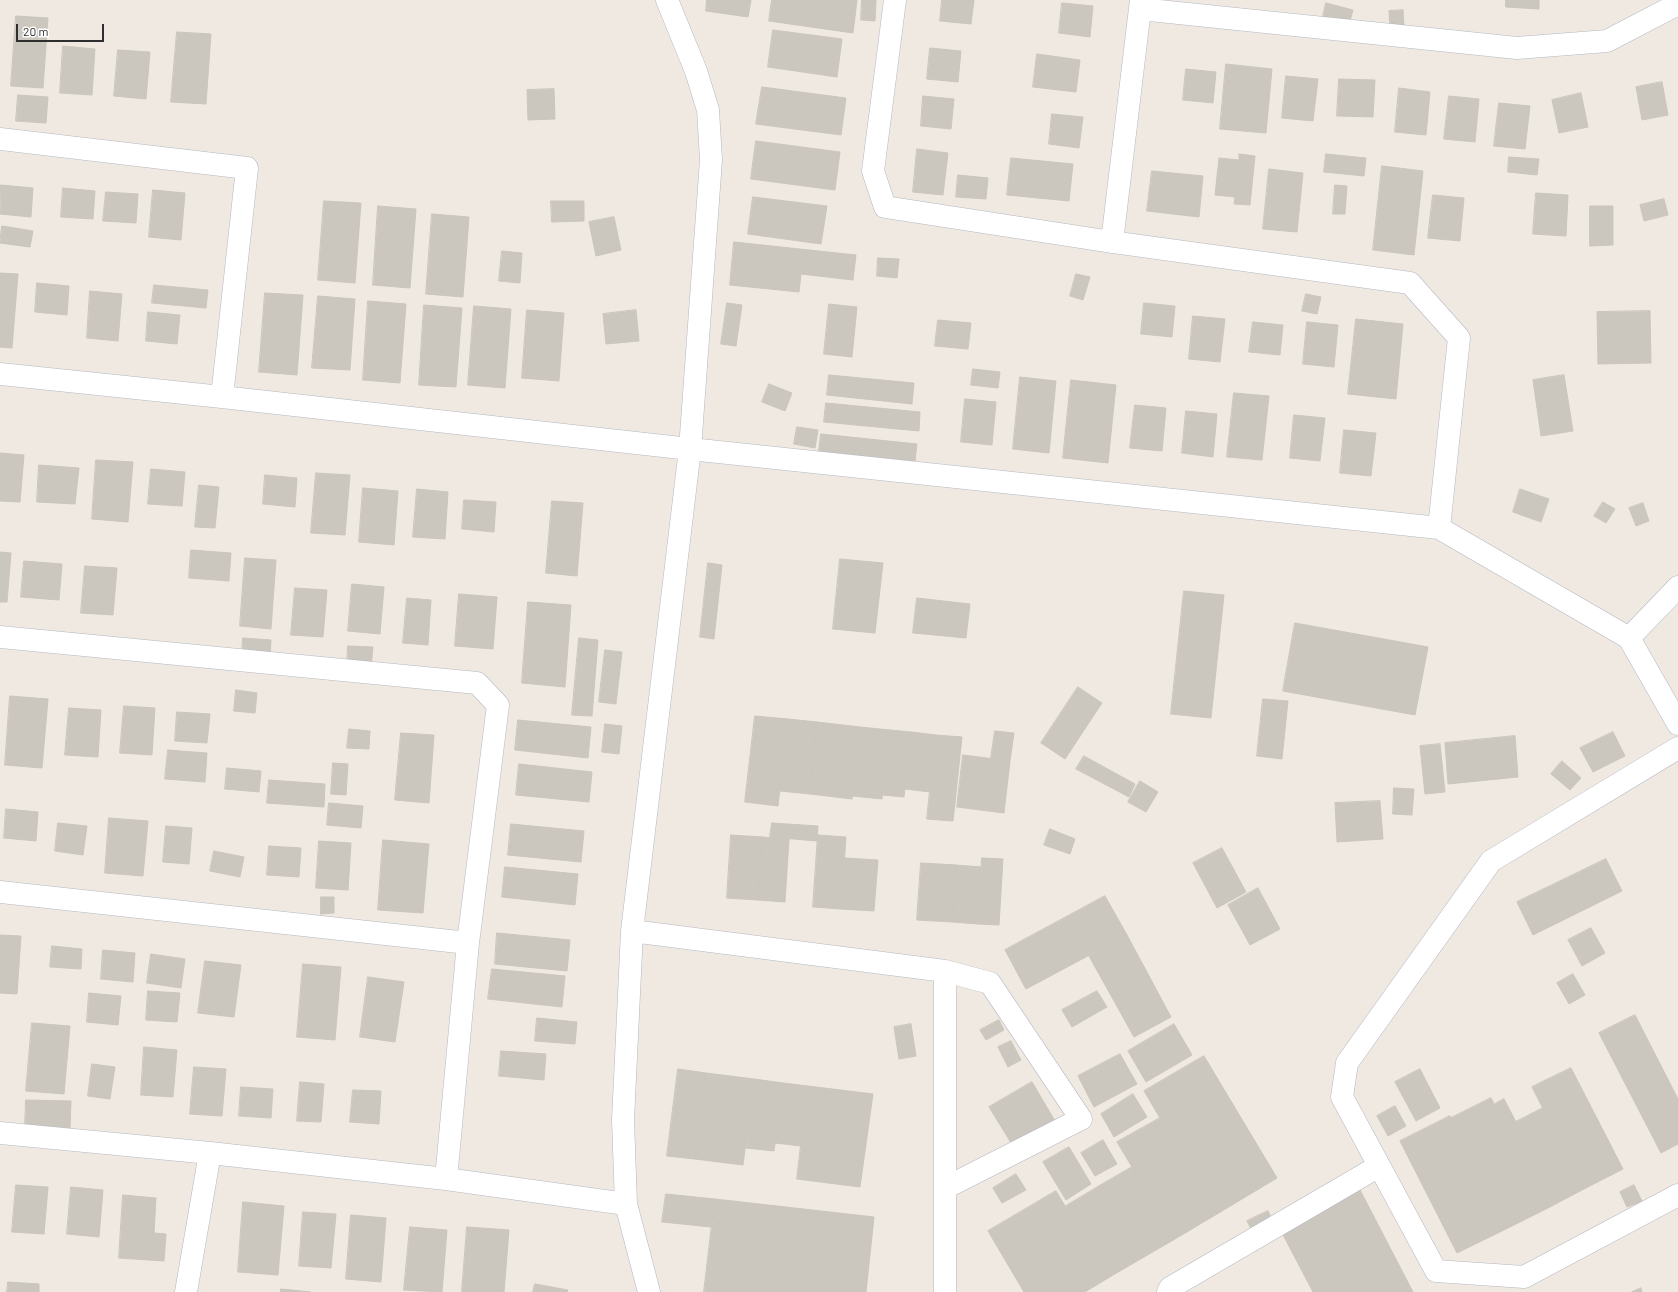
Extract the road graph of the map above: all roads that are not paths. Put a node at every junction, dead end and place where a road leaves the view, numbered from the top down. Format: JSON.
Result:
{"nodes":[{"id":1,"x":667,"y":0,"type":"edge"},
{"id":2,"x":895,"y":0,"type":"edge"},
{"id":3,"x":1141,"y":5,"type":"edge"},
{"id":4,"x":1677,"y":6,"type":"edge"},
{"id":5,"x":0,"y":139,"type":"edge"},
{"id":6,"x":1112,"y":242,"type":"junction"},
{"id":7,"x":0,"y":374,"type":"edge"},
{"id":8,"x":222,"y":397,"type":"junction"},
{"id":9,"x":690,"y":449,"type":"junction"},
{"id":10,"x":1440,"y":528,"type":"junction"},
{"id":11,"x":1678,"y":587,"type":"edge"},
{"id":12,"x":0,"y":637,"type":"edge"},
{"id":13,"x":1629,"y":638,"type":"junction"},
{"id":14,"x":1678,"y":724,"type":"edge"},
{"id":15,"x":1678,"y":748,"type":"edge"},
{"id":16,"x":0,"y":892,"type":"edge"},
{"id":17,"x":632,"y":931,"type":"junction"},
{"id":18,"x":468,"y":943,"type":"junction"},
{"id":19,"x":945,"y":971,"type":"junction"},
{"id":20,"x":0,"y":1133,"type":"edge"},
{"id":21,"x":210,"y":1153,"type":"junction"},
{"id":22,"x":1379,"y":1166,"type":"junction"},
{"id":23,"x":446,"y":1179,"type":"junction"},
{"id":24,"x":945,"y":1188,"type":"junction"},
{"id":25,"x":1678,"y":1195,"type":"edge"},
{"id":26,"x":626,"y":1204,"type":"junction"},
{"id":27,"x":1488,"y":1283,"type":"edge"},
{"id":28,"x":186,"y":1292,"type":"edge"},
{"id":29,"x":649,"y":1292,"type":"edge"},
{"id":30,"x":945,"y":1292,"type":"edge"},
{"id":31,"x":1168,"y":1292,"type":"edge"}],
"edges":[{"from":1,"to":9,"type":"street"},
{"from":2,"to":6,"type":"street"},
{"from":3,"to":4,"type":"street"},
{"from":3,"to":6,"type":"street"},
{"from":5,"to":8,"type":"street"},
{"from":6,"to":10,"type":"street"},
{"from":7,"to":8,"type":"street"},
{"from":8,"to":9,"type":"street"},
{"from":9,"to":10,"type":"street"},
{"from":9,"to":17,"type":"street"},
{"from":10,"to":13,"type":"street"},
{"from":11,"to":13,"type":"street"},
{"from":12,"to":18,"type":"street"},
{"from":13,"to":14,"type":"street"},
{"from":15,"to":22,"type":"street"},
{"from":16,"to":18,"type":"street"},
{"from":17,"to":19,"type":"street"},
{"from":17,"to":26,"type":"street"},
{"from":18,"to":23,"type":"street"},
{"from":19,"to":24,"type":"street"},
{"from":19,"to":24,"type":"street"},
{"from":20,"to":21,"type":"street"},
{"from":21,"to":23,"type":"street"},
{"from":21,"to":28,"type":"street"},
{"from":22,"to":27,"type":"street"},
{"from":22,"to":31,"type":"street"},
{"from":23,"to":26,"type":"street"},
{"from":24,"to":30,"type":"street"},
{"from":25,"to":27,"type":"street"},
{"from":26,"to":29,"type":"street"}]}
